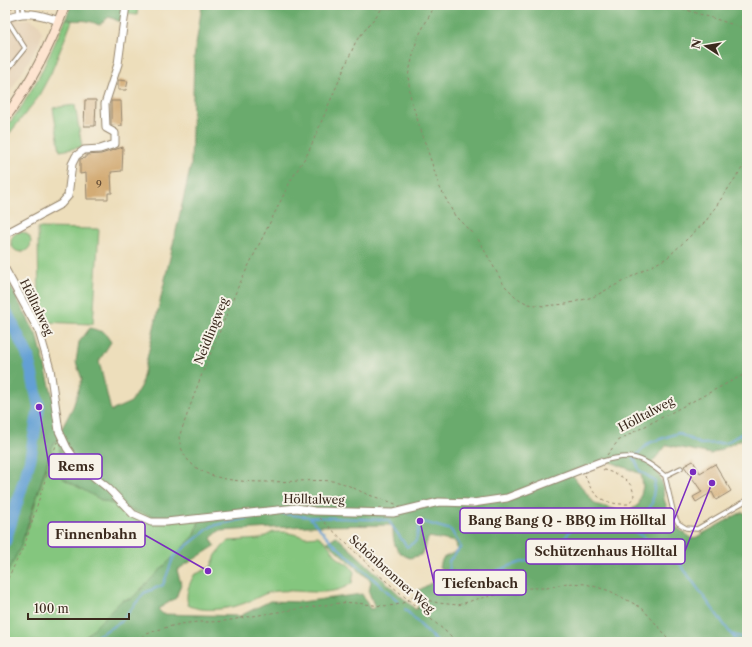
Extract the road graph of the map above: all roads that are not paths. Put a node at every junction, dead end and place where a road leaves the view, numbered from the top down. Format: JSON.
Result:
{"nodes":[{"id":1,"x":18,"y":5,"type":"edge"},
{"id":2,"x":23,"y":5,"type":"edge"},
{"id":3,"x":65,"y":5,"type":"edge"},
{"id":4,"x":126,"y":5,"type":"edge"},
{"id":5,"x":22,"y":13,"type":"junction"},
{"id":6,"x":5,"y":16,"type":"edge"},
{"id":7,"x":59,"y":21,"type":"junction"},
{"id":8,"x":5,"y":73,"type":"edge"},
{"id":9,"x":5,"y":118,"type":"edge"},
{"id":10,"x":5,"y":234,"type":"edge"},
{"id":11,"x":5,"y":269,"type":"edge"},
{"id":12,"x":600,"y":462,"type":"joint"},
{"id":13,"x":681,"y":468,"type":"dead end"},
{"id":14,"x":665,"y":476,"type":"junction"},
{"id":15,"x":747,"y":500,"type":"edge"}],
"edges":[{"from":1,"to":5,"type":"lane"},
{"from":2,"to":5,"type":"lane"},
{"from":3,"to":7,"type":"street"},
{"from":4,"to":10,"type":"street"},
{"from":5,"to":6,"type":"street"},
{"from":5,"to":7,"type":"street"},
{"from":6,"to":8,"type":"lane"},
{"from":7,"to":9,"type":"street"},
{"from":11,"to":12,"type":"street","name":"Hölltalweg"},
{"from":12,"to":14,"type":"lane"},
{"from":13,"to":14,"type":"lane"},
{"from":14,"to":15,"type":"lane"}]}
